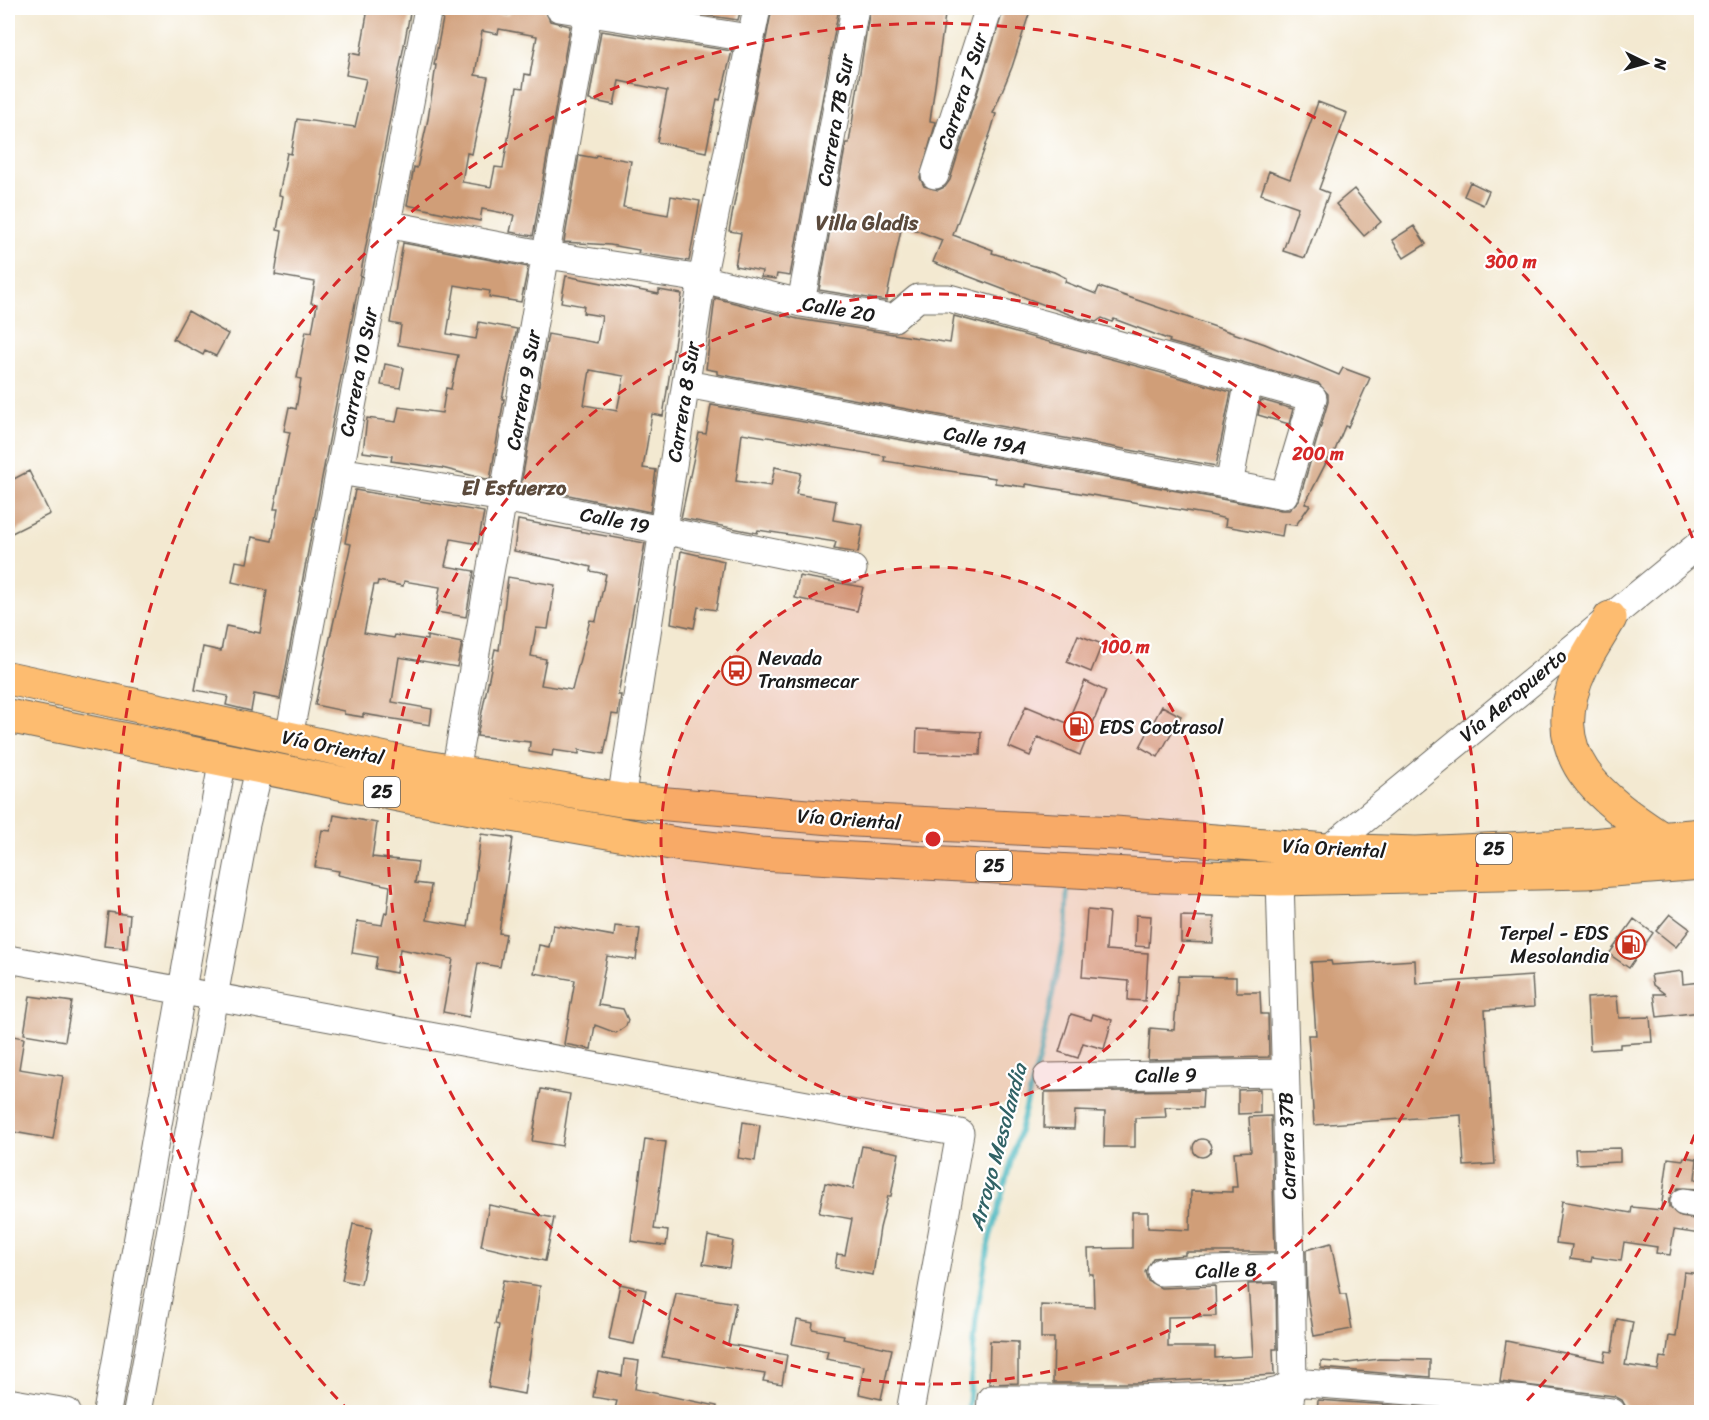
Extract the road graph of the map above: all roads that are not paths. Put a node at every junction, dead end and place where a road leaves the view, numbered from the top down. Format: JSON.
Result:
{"nodes":[{"id":1,"x":428,"y":8,"type":"edge"},
{"id":2,"x":559,"y":8,"type":"edge"},
{"id":3,"x":757,"y":8,"type":"edge"},
{"id":4,"x":855,"y":8,"type":"edge"},
{"id":5,"x":989,"y":8,"type":"edge"},
{"id":6,"x":589,"y":10,"type":"edge"},
{"id":7,"x":749,"y":38,"type":"junction"},
{"id":8,"x":935,"y":175,"type":"dead end"},
{"id":9,"x":386,"y":224,"type":"junction"},
{"id":10,"x":547,"y":255,"type":"junction"},
{"id":11,"x":702,"y":279,"type":"junction"},
{"id":12,"x":801,"y":303,"type":"junction"},
{"id":13,"x":1249,"y":380,"type":"junction"},
{"id":14,"x":686,"y":384,"type":"junction"},
{"id":15,"x":339,"y":471,"type":"junction"},
{"id":16,"x":1229,"y":485,"type":"junction"},
{"id":17,"x":1284,"y":495,"type":"joint"},
{"id":18,"x":504,"y":498,"type":"junction"},
{"id":19,"x":664,"y":531,"type":"junction"},
{"id":20,"x":1701,"y":542,"type":"edge"},
{"id":21,"x":853,"y":570,"type":"dead end"},
{"id":22,"x":1610,"y":618,"type":"junction"},
{"id":23,"x":8,"y":678,"type":"edge"},
{"id":24,"x":8,"y":716,"type":"edge"},
{"id":25,"x":289,"y":737,"type":"junction"},
{"id":26,"x":223,"y":759,"type":"junction"},
{"id":27,"x":260,"y":766,"type":"junction"},
{"id":28,"x":455,"y":772,"type":"junction"},
{"id":29,"x":621,"y":800,"type":"junction"},
{"id":30,"x":1662,"y":839,"type":"junction"},
{"id":31,"x":1326,"y":850,"type":"junction"},
{"id":32,"x":1701,"y":854,"type":"edge"},
{"id":33,"x":1280,"y":879,"type":"junction"},
{"id":34,"x":8,"y":959,"type":"edge"},
{"id":35,"x":182,"y":991,"type":"junction"},
{"id":36,"x":214,"y":997,"type":"junction"},
{"id":37,"x":1285,"y":1073,"type":"junction"},
{"id":38,"x":1047,"y":1077,"type":"dead end"},
{"id":39,"x":1292,"y":1267,"type":"junction"},
{"id":40,"x":1161,"y":1272,"type":"dead end"},
{"id":41,"x":1293,"y":1382,"type":"junction"},
{"id":42,"x":8,"y":1402,"type":"edge"},
{"id":43,"x":990,"y":1406,"type":"edge"},
{"id":44,"x":1135,"y":1406,"type":"edge"},
{"id":45,"x":1527,"y":1406,"type":"edge"},
{"id":46,"x":67,"y":1413,"type":"edge"},
{"id":47,"x":107,"y":1413,"type":"edge"},
{"id":48,"x":137,"y":1413,"type":"edge"},
{"id":49,"x":910,"y":1413,"type":"edge"},
{"id":50,"x":1288,"y":1413,"type":"edge"},
{"id":51,"x":1612,"y":1413,"type":"edge"}],
"edges":[{"from":1,"to":9,"type":"street","name":"Carrera 10 Sur"},
{"from":2,"to":6,"type":"street"},
{"from":3,"to":7,"type":"street","name":"Carrera 8 Sur"},
{"from":4,"to":12,"type":"street","name":"Carrera 7B Sur"},
{"from":5,"to":8,"type":"street","name":"Carrera 7 Sur"},
{"from":6,"to":7,"type":"street"},
{"from":6,"to":10,"type":"street","name":"Carrera 9 Sur"},
{"from":7,"to":11,"type":"street","name":"Carrera 8 Sur"},
{"from":9,"to":10,"type":"street","name":"Calle 20"},
{"from":9,"to":15,"type":"street","name":"Carrera 10 Sur"},
{"from":10,"to":11,"type":"street","name":"Calle 20"},
{"from":10,"to":18,"type":"street","name":"Carrera 9 Sur"},
{"from":11,"to":12,"type":"street","name":"Calle 20"},
{"from":11,"to":14,"type":"street","name":"Carrera 8 Sur"},
{"from":12,"to":13,"type":"street","name":"Calle 20"},
{"from":13,"to":16,"type":"street"},
{"from":13,"to":17,"type":"street","name":"Calle 20"},
{"from":14,"to":16,"type":"street","name":"Calle 19A"},
{"from":14,"to":19,"type":"street","name":"Carrera 8 Sur"},
{"from":15,"to":18,"type":"street","name":"Calle 19"},
{"from":15,"to":25,"type":"street","name":"Carrera 10 Sur"},
{"from":16,"to":17,"type":"street","name":"Calle 19A"},
{"from":18,"to":19,"type":"street","name":"Calle 19"},
{"from":18,"to":28,"type":"street","name":"Carrera 9 Sur"},
{"from":19,"to":21,"type":"street","name":"Calle 19"},
{"from":19,"to":29,"type":"street","name":"Carrera 8 Sur"},
{"from":20,"to":22,"type":"street","name":"Vía Aeropuerto"},
{"from":22,"to":30,"type":"highway"},
{"from":22,"to":31,"type":"street","name":"Vía Aeropuerto"},
{"from":23,"to":25,"type":"highway","name":"Vía Oriental","number":"25"},
{"from":24,"to":26,"type":"highway","name":"Vía Oriental","number":"25"},
{"from":25,"to":28,"type":"highway","name":"Vía Oriental","number":"25"},
{"from":26,"to":27,"type":"highway","name":"Vía Oriental","number":"25"},
{"from":26,"to":35,"type":"street"},
{"from":27,"to":33,"type":"highway","name":"Vía Oriental","number":"25"},
{"from":27,"to":36,"type":"street"},
{"from":28,"to":29,"type":"highway","name":"Vía Oriental","number":"25"},
{"from":29,"to":31,"type":"highway","name":"Vía Oriental","number":"25"},
{"from":30,"to":31,"type":"highway","name":"Vía Oriental","number":"25"},
{"from":30,"to":32,"type":"highway","name":"Vía Oriental","number":"25"},
{"from":32,"to":33,"type":"highway","name":"Vía Oriental","number":"25"},
{"from":33,"to":37,"type":"street","name":"Carrera 37B"},
{"from":34,"to":35,"type":"street"},
{"from":35,"to":36,"type":"street"},
{"from":35,"to":47,"type":"street"},
{"from":36,"to":48,"type":"street"},
{"from":36,"to":49,"type":"street"},
{"from":37,"to":38,"type":"street","name":"Calle 9"},
{"from":37,"to":39,"type":"street","name":"Carrera 37B"},
{"from":39,"to":40,"type":"street","name":"Calle 8"},
{"from":39,"to":41,"type":"street","name":"Carrera 37B"},
{"from":41,"to":44,"type":"street"},
{"from":41,"to":45,"type":"street"},
{"from":41,"to":50,"type":"street","name":"Carrera 37B"},
{"from":42,"to":46,"type":"street"},
{"from":43,"to":44,"type":"street"},
{"from":45,"to":51,"type":"street"}]}
